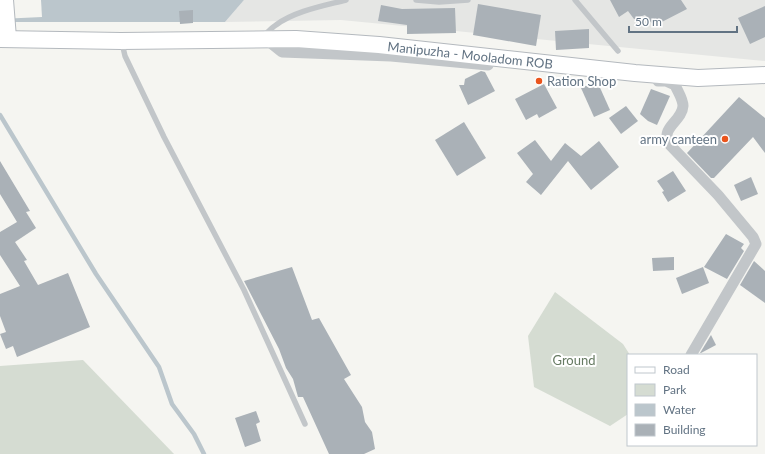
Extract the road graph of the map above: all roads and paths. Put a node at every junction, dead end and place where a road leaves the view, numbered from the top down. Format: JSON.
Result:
{"nodes":[{"id":1,"x":5,"y":0,"type":"edge"},
{"id":2,"x":346,"y":0,"type":"edge"},
{"id":3,"x":416,"y":0,"type":"edge"},
{"id":4,"x":468,"y":0,"type":"edge"},
{"id":5,"x":575,"y":0,"type":"edge"},
{"id":6,"x":4,"y":39,"type":"edge"},
{"id":7,"x":263,"y":40,"type":"junction"},
{"id":8,"x":121,"y":41,"type":"junction"},
{"id":9,"x":618,"y":51,"type":"dead end"},
{"id":10,"x":765,"y":75,"type":"edge"},
{"id":11,"x":692,"y":354,"type":"edge"},
{"id":12,"x":305,"y":424,"type":"dead end"}],
"edges":[{"from":1,"to":6,"type":"main road"},
{"from":2,"to":7,"type":"lane"},
{"from":3,"to":4,"type":"lane"},
{"from":5,"to":9,"type":"lane"},
{"from":6,"to":8,"type":"main road","name":"Manipuzha - Mooladom ROB"},
{"from":7,"to":8,"type":"main road","name":"Manipuzha - Mooladom ROB"},
{"from":7,"to":10,"type":"main road","name":"Manipuzha - Mooladom ROB"},
{"from":7,"to":11,"type":"street"},
{"from":8,"to":12,"type":"lane"}]}
